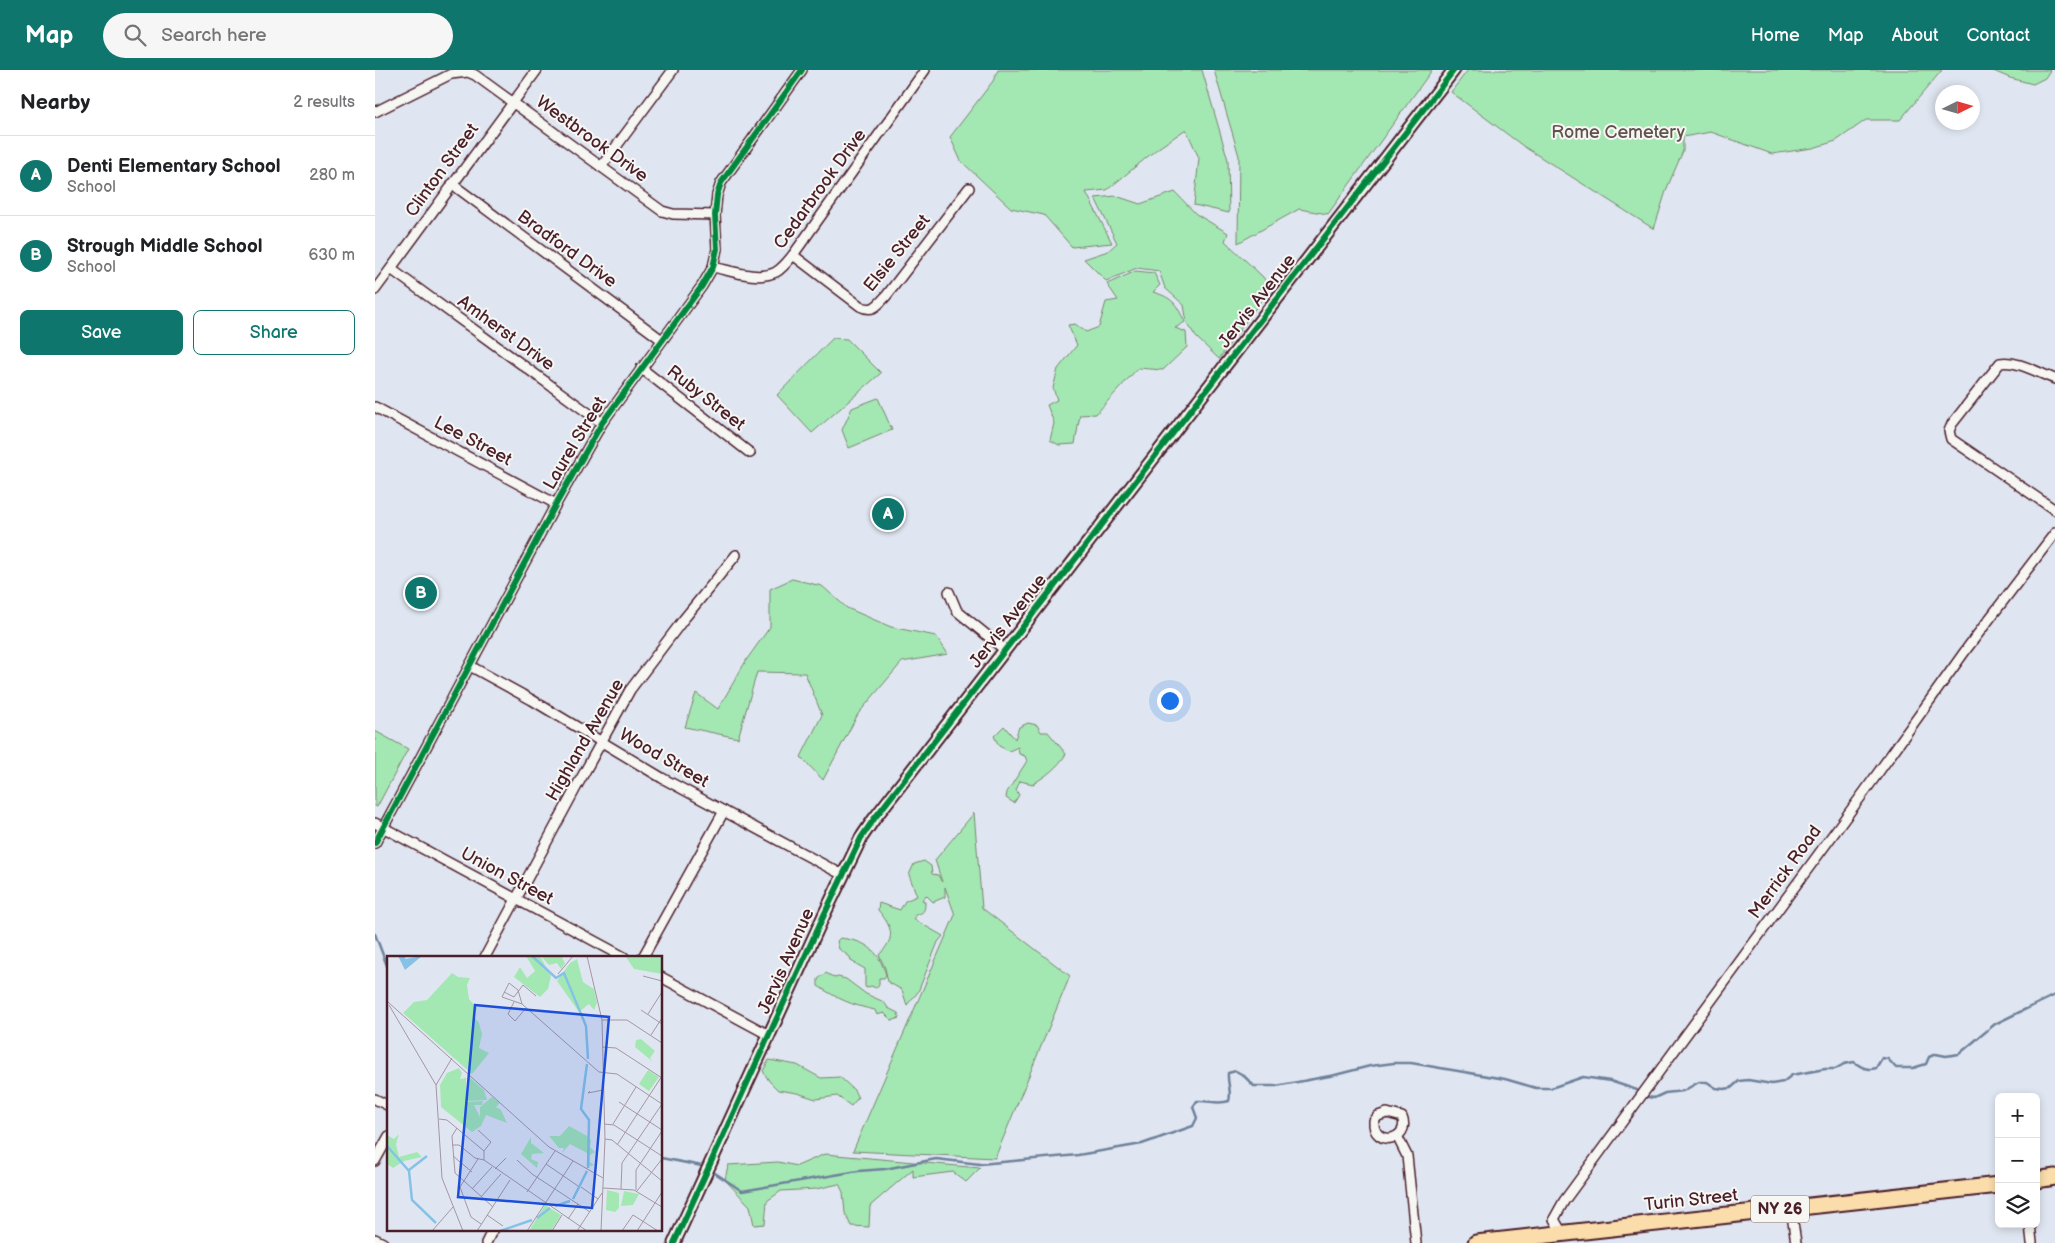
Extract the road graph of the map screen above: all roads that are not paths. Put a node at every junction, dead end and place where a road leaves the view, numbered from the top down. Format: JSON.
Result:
{"nodes":[{"id":1,"x":537,"y":70,"type":"edge"},
{"id":2,"x":673,"y":70,"type":"edge"},
{"id":3,"x":802,"y":70,"type":"edge"},
{"id":4,"x":925,"y":70,"type":"edge"},
{"id":5,"x":1454,"y":70,"type":"edge"},
{"id":6,"x":513,"y":102,"type":"junction"},
{"id":7,"x":375,"y":112,"type":"edge"},
{"id":8,"x":601,"y":167,"type":"junction"},
{"id":9,"x":452,"y":184,"type":"junction"},
{"id":10,"x":969,"y":188,"type":"dead end"},
{"id":11,"x":715,"y":215,"type":"junction"},
{"id":12,"x":793,"y":255,"type":"junction"},
{"id":13,"x":713,"y":267,"type":"junction"},
{"id":14,"x":391,"y":269,"type":"junction"},
{"id":15,"x":375,"y":290,"type":"edge"},
{"id":16,"x":662,"y":340,"type":"junction"},
{"id":17,"x":641,"y":368,"type":"junction"},
{"id":18,"x":2055,"y":380,"type":"edge"},
{"id":19,"x":375,"y":407,"type":"edge"},
{"id":20,"x":602,"y":423,"type":"junction"},
{"id":21,"x":750,"y":453,"type":"dead end"},
{"id":22,"x":556,"y":504,"type":"junction"},
{"id":23,"x":2055,"y":510,"type":"edge"},
{"id":24,"x":2055,"y":533,"type":"edge"},
{"id":25,"x":736,"y":554,"type":"dead end"},
{"id":26,"x":949,"y":592,"type":"dead end"},
{"id":27,"x":1005,"y":650,"type":"junction"},
{"id":28,"x":470,"y":666,"type":"junction"},
{"id":29,"x":602,"y":742,"type":"junction"},
{"id":30,"x":724,"y":811,"type":"junction"},
{"id":31,"x":379,"y":825,"type":"edge"},
{"id":32,"x":375,"y":843,"type":"edge"},
{"id":33,"x":843,"y":875,"type":"junction"},
{"id":34,"x":516,"y":899,"type":"junction"},
{"id":35,"x":486,"y":956,"type":"edge"},
{"id":36,"x":622,"y":956,"type":"edge"},
{"id":37,"x":644,"y":956,"type":"edge"},
{"id":38,"x":663,"y":978,"type":"edge"},
{"id":39,"x":769,"y":1036,"type":"junction"},
{"id":40,"x":375,"y":1099,"type":"edge"},
{"id":41,"x":387,"y":1105,"type":"edge"},
{"id":42,"x":1397,"y":1136,"type":"dead end"},
{"id":43,"x":387,"y":1140,"type":"edge"},
{"id":44,"x":375,"y":1161,"type":"edge"},
{"id":45,"x":2055,"y":1177,"type":"edge"},
{"id":46,"x":2040,"y":1179,"type":"edge"},
{"id":47,"x":1995,"y":1185,"type":"edge"},
{"id":48,"x":1791,"y":1208,"type":"junction"},
{"id":49,"x":2030,"y":1228,"type":"edge"},
{"id":50,"x":492,"y":1230,"type":"edge"},
{"id":51,"x":1564,"y":1238,"type":"edge"},
{"id":52,"x":375,"y":1239,"type":"edge"},
{"id":53,"x":383,"y":1243,"type":"edge"},
{"id":54,"x":486,"y":1243,"type":"edge"},
{"id":55,"x":675,"y":1243,"type":"edge"},
{"id":56,"x":1416,"y":1243,"type":"edge"},
{"id":57,"x":1476,"y":1243,"type":"edge"},
{"id":58,"x":1796,"y":1243,"type":"edge"},
{"id":59,"x":2032,"y":1243,"type":"edge"}],
"edges":[{"from":1,"to":6,"type":"street","name":"Clinton Street"},
{"from":2,"to":8,"type":"street"},
{"from":3,"to":11,"type":"street","name":"Laurel Street"},
{"from":4,"to":12,"type":"street","name":"Cedarbrook Drive"},
{"from":5,"to":27,"type":"street","name":"Jervis Avenue"},
{"from":6,"to":7,"type":"street","name":"Westbrook Drive"},
{"from":6,"to":8,"type":"street","name":"Westbrook Drive"},
{"from":6,"to":9,"type":"street","name":"Clinton Street"},
{"from":8,"to":11,"type":"street","name":"Westbrook Drive"},
{"from":9,"to":14,"type":"street","name":"Clinton Street"},
{"from":9,"to":16,"type":"street","name":"Bradford Drive"},
{"from":10,"to":12,"type":"street","name":"Elsie Street"},
{"from":11,"to":13,"type":"street","name":"Laurel Street"},
{"from":12,"to":13,"type":"street","name":"Cedarbrook Drive"},
{"from":13,"to":16,"type":"street","name":"Laurel Street"},
{"from":14,"to":15,"type":"street","name":"Clinton Street"},
{"from":14,"to":20,"type":"street","name":"Amherst Drive"},
{"from":16,"to":17,"type":"street","name":"Laurel Street"},
{"from":17,"to":20,"type":"street","name":"Laurel Street"},
{"from":17,"to":21,"type":"street","name":"Ruby Street"},
{"from":18,"to":23,"type":"street"},
{"from":19,"to":22,"type":"street","name":"Lee Street"},
{"from":20,"to":22,"type":"street","name":"Laurel Street"},
{"from":22,"to":28,"type":"street","name":"Laurel Street"},
{"from":24,"to":51,"type":"street","name":"Merrick Road"},
{"from":25,"to":29,"type":"street","name":"Highland Avenue"},
{"from":26,"to":27,"type":"street"},
{"from":27,"to":33,"type":"street","name":"Jervis Avenue"},
{"from":28,"to":29,"type":"street","name":"Wood Street"},
{"from":28,"to":31,"type":"street","name":"Laurel Street"},
{"from":29,"to":30,"type":"street","name":"Wood Street"},
{"from":29,"to":34,"type":"street","name":"Highland Avenue"},
{"from":30,"to":33,"type":"street","name":"Wood Street"},
{"from":30,"to":37,"type":"street"},
{"from":31,"to":32,"type":"street","name":"Laurel Street"},
{"from":31,"to":34,"type":"street","name":"Union Street"},
{"from":33,"to":39,"type":"street","name":"Jervis Avenue"},
{"from":34,"to":35,"type":"street","name":"Highland Avenue"},
{"from":34,"to":36,"type":"street","name":"Union Street"},
{"from":38,"to":39,"type":"street"},
{"from":39,"to":55,"type":"street","name":"Jervis Avenue"},
{"from":40,"to":41,"type":"street"},
{"from":42,"to":56,"type":"street"},
{"from":43,"to":44,"type":"street"},
{"from":45,"to":46,"type":"main road"},
{"from":47,"to":48,"type":"main road","name":"Turin Street","number":"NY 26"},
{"from":48,"to":51,"type":"main road","name":"Turin Street","number":"NY 26"},
{"from":48,"to":58,"type":"street"},
{"from":49,"to":59,"type":"street"},
{"from":50,"to":54,"type":"street"},
{"from":51,"to":57,"type":"main road","name":"Turin Street","number":"NY 26"},
{"from":52,"to":53,"type":"street"}]}
